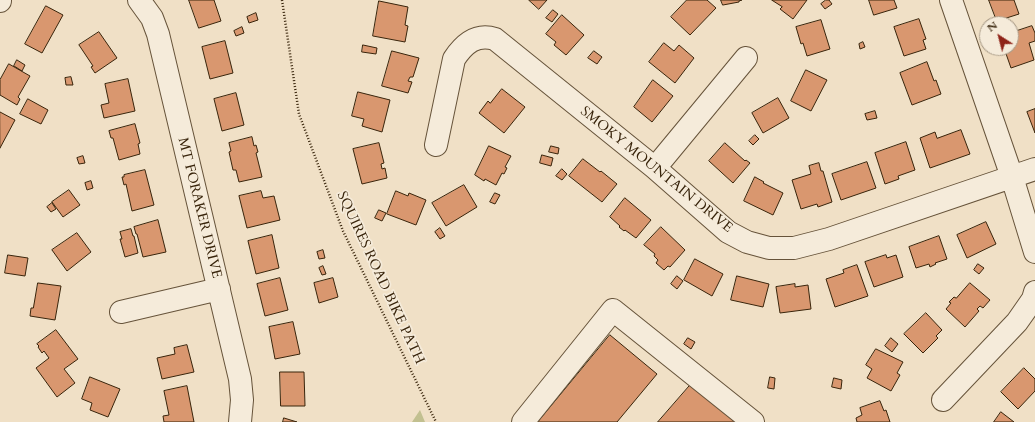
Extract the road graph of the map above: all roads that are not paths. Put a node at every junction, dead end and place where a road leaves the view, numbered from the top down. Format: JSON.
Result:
{"nodes":[{"id":1,"x":139,"y":0,"type":"edge"},
{"id":2,"x":951,"y":0,"type":"edge"},
{"id":3,"x":746,"y":58,"type":"dead end"},
{"id":4,"x":436,"y":145,"type":"dead end"},
{"id":5,"x":655,"y":168,"type":"junction"},
{"id":6,"x":1035,"y":169,"type":"edge"},
{"id":7,"x":1012,"y":177,"type":"junction"},
{"id":8,"x":1035,"y":252,"type":"edge"},
{"id":9,"x":219,"y":289,"type":"junction"},
{"id":10,"x":1035,"y":292,"type":"edge"},
{"id":11,"x":121,"y":312,"type":"dead end"},
{"id":12,"x":943,"y":400,"type":"dead end"},
{"id":13,"x":240,"y":422,"type":"edge"},
{"id":14,"x":523,"y":422,"type":"edge"},
{"id":15,"x":753,"y":422,"type":"edge"}],
"edges":[{"from":1,"to":9,"type":"street","name":"MT FORAKER DRIVE"},
{"from":2,"to":7,"type":"street"},
{"from":3,"to":5,"type":"street"},
{"from":4,"to":5,"type":"street","name":"SMOKY MOUNTAIN DRIVE"},
{"from":5,"to":7,"type":"street","name":"SMOKY MOUNTAIN DRIVE"},
{"from":6,"to":7,"type":"street","name":"SMOKY MOUNTAIN DRIVE"},
{"from":7,"to":8,"type":"street"},
{"from":9,"to":11,"type":"street"},
{"from":9,"to":13,"type":"street","name":"MT FORAKER DRIVE"},
{"from":10,"to":12,"type":"street"},
{"from":14,"to":15,"type":"street"}]}
